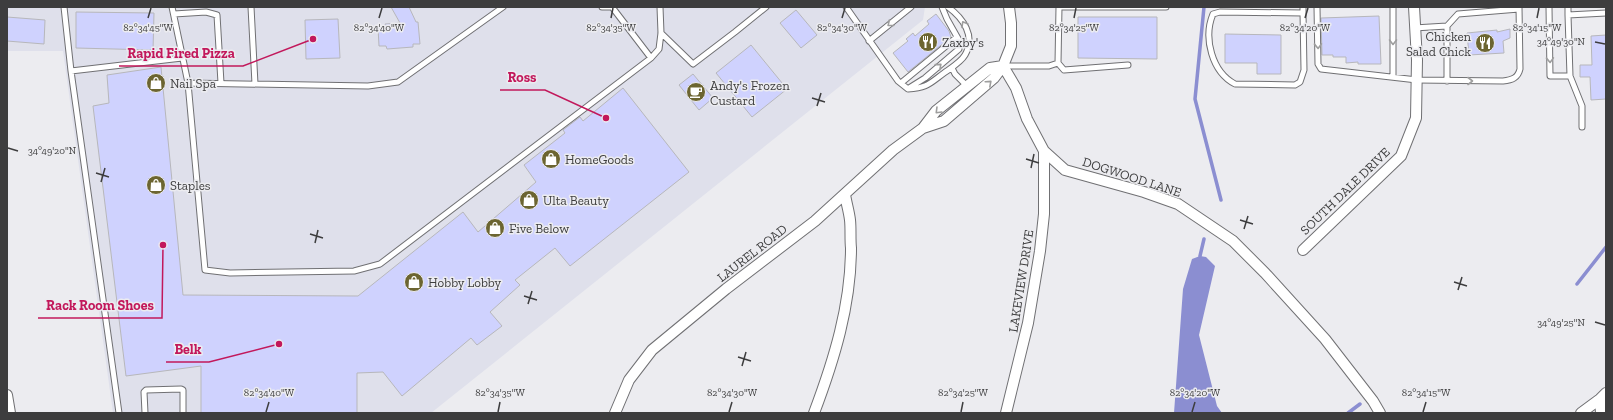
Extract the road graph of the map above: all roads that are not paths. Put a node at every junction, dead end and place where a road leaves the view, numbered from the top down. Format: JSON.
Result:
{"nodes":[{"id":1,"x":64,"y":7,"type":"edge"},
{"id":2,"x":172,"y":7,"type":"edge"},
{"id":3,"x":251,"y":7,"type":"edge"},
{"id":4,"x":503,"y":7,"type":"edge"},
{"id":5,"x":602,"y":7,"type":"edge"},
{"id":6,"x":660,"y":7,"type":"edge"},
{"id":7,"x":766,"y":7,"type":"edge"},
{"id":8,"x":846,"y":7,"type":"edge"},
{"id":9,"x":911,"y":7,"type":"edge"},
{"id":10,"x":942,"y":7,"type":"edge"},
{"id":11,"x":948,"y":7,"type":"edge"},
{"id":12,"x":1009,"y":7,"type":"edge"},
{"id":13,"x":1166,"y":7,"type":"edge"},
{"id":14,"x":1302,"y":7,"type":"edge"},
{"id":15,"x":1316,"y":7,"type":"edge"},
{"id":16,"x":1393,"y":7,"type":"edge"},
{"id":17,"x":1414,"y":7,"type":"edge"},
{"id":18,"x":1549,"y":7,"type":"edge"},
{"id":19,"x":1568,"y":7,"type":"edge"},
{"id":20,"x":1519,"y":8,"type":"edge"},
{"id":21,"x":1303,"y":13,"type":"junction"},
{"id":22,"x":1606,"y":13,"type":"edge"},
{"id":23,"x":174,"y":14,"type":"junction"},
{"id":24,"x":1568,"y":15,"type":"junction"},
{"id":25,"x":1447,"y":26,"type":"junction"},
{"id":26,"x":1414,"y":28,"type":"junction"},
{"id":27,"x":661,"y":33,"type":"junction"},
{"id":28,"x":957,"y":37,"type":"junction"},
{"id":29,"x":869,"y":41,"type":"junction"},
{"id":30,"x":182,"y":58,"type":"junction"},
{"id":31,"x":651,"y":58,"type":"junction"},
{"id":32,"x":1058,"y":63,"type":"junction"},
{"id":33,"x":1128,"y":65,"type":"dead end"},
{"id":34,"x":1003,"y":66,"type":"junction"},
{"id":35,"x":952,"y":68,"type":"junction"},
{"id":36,"x":71,"y":71,"type":"junction"},
{"id":37,"x":1570,"y":76,"type":"junction"},
{"id":38,"x":1393,"y":77,"type":"junction"},
{"id":39,"x":1417,"y":80,"type":"junction"},
{"id":40,"x":1447,"y":81,"type":"junction"},
{"id":41,"x":188,"y":83,"type":"junction"},
{"id":42,"x":221,"y":83,"type":"junction"},
{"id":43,"x":901,"y":83,"type":"junction"},
{"id":44,"x":255,"y":84,"type":"junction"},
{"id":45,"x":968,"y":87,"type":"junction"},
{"id":46,"x":908,"y":89,"type":"junction"},
{"id":47,"x":1582,"y":127,"type":"dead end"},
{"id":48,"x":923,"y":128,"type":"junction"},
{"id":49,"x":1044,"y":151,"type":"junction"},
{"id":50,"x":844,"y":194,"type":"junction"},
{"id":51,"x":1302,"y":250,"type":"dead end"},
{"id":52,"x":7,"y":395,"type":"edge"},
{"id":53,"x":1603,"y":396,"type":"edge"},
{"id":54,"x":10,"y":413,"type":"edge"},
{"id":55,"x":119,"y":413,"type":"edge"},
{"id":56,"x":145,"y":413,"type":"edge"},
{"id":57,"x":183,"y":413,"type":"edge"},
{"id":58,"x":615,"y":413,"type":"edge"},
{"id":59,"x":814,"y":413,"type":"edge"},
{"id":60,"x":1006,"y":413,"type":"edge"},
{"id":61,"x":1380,"y":413,"type":"edge"},
{"id":62,"x":1581,"y":413,"type":"edge"},
{"id":63,"x":1601,"y":413,"type":"edge"}],
"edges":[{"from":1,"to":36,"type":"lane"},
{"from":2,"to":23,"type":"lane"},
{"from":3,"to":44,"type":"lane"},
{"from":4,"to":44,"type":"lane"},
{"from":5,"to":31,"type":"lane"},
{"from":6,"to":27,"type":"lane"},
{"from":7,"to":27,"type":"lane"},
{"from":8,"to":29,"type":"lane"},
{"from":9,"to":29,"type":"lane","one_way":true},
{"from":10,"to":28,"type":"lane"},
{"from":35,"to":11,"type":"lane","one_way":true},
{"from":12,"to":34,"type":"street"},
{"from":13,"to":32,"type":"lane"},
{"from":14,"to":21,"type":"lane"},
{"from":15,"to":38,"type":"lane","one_way":true},
{"from":16,"to":38,"type":"lane","one_way":true},
{"from":17,"to":26,"type":"street","name":"SOUTH DALE DRIVE"},
{"from":18,"to":37,"type":"lane","one_way":true},
{"from":19,"to":24,"type":"lane"},
{"from":20,"to":25,"type":"lane"},
{"from":40,"to":20,"type":"lane","one_way":true},
{"from":21,"to":21,"type":"lane"},
{"from":22,"to":24,"type":"lane"},
{"from":23,"to":30,"type":"lane"},
{"from":23,"to":42,"type":"lane"},
{"from":24,"to":37,"type":"lane"},
{"from":25,"to":26,"type":"lane"},
{"from":25,"to":40,"type":"lane"},
{"from":26,"to":39,"type":"street","name":"SOUTH DALE DRIVE"},
{"from":27,"to":31,"type":"lane"},
{"from":28,"to":43,"type":"lane"},
{"from":46,"to":28,"type":"lane","one_way":true},
{"from":29,"to":43,"type":"lane"},
{"from":30,"to":36,"type":"lane"},
{"from":30,"to":41,"type":"lane"},
{"from":31,"to":41,"type":"lane"},
{"from":32,"to":33,"type":"lane"},
{"from":32,"to":34,"type":"lane"},
{"from":34,"to":45,"type":"street","name":"LAUREL ROAD"},
{"from":48,"to":34,"type":"street","name":"LAUREL ROAD","one_way":true},
{"from":34,"to":49,"type":"street","name":"DOGWOOD LANE"},
{"from":35,"to":45,"type":"lane"},
{"from":35,"to":46,"type":"lane"},
{"from":36,"to":55,"type":"lane"},
{"from":37,"to":47,"type":"lane"},
{"from":38,"to":39,"type":"lane"},
{"from":39,"to":40,"type":"lane"},
{"from":39,"to":51,"type":"street","name":"SOUTH DALE DRIVE"},
{"from":41,"to":42,"type":"lane"},
{"from":42,"to":44,"type":"lane"},
{"from":43,"to":46,"type":"lane"},
{"from":45,"to":48,"type":"street","name":"LAUREL ROAD","one_way":true},
{"from":48,"to":50,"type":"street","name":"LAUREL ROAD"},
{"from":49,"to":60,"type":"street","name":"LAKEVIEW DRIVE"},
{"from":49,"to":61,"type":"street","name":"DOGWOOD LANE"},
{"from":50,"to":58,"type":"street","name":"LAUREL ROAD"},
{"from":50,"to":59,"type":"street"},
{"from":52,"to":54,"type":"street"},
{"from":53,"to":62,"type":"street"},
{"from":53,"to":63,"type":"street"},
{"from":56,"to":57,"type":"lane"}]}
